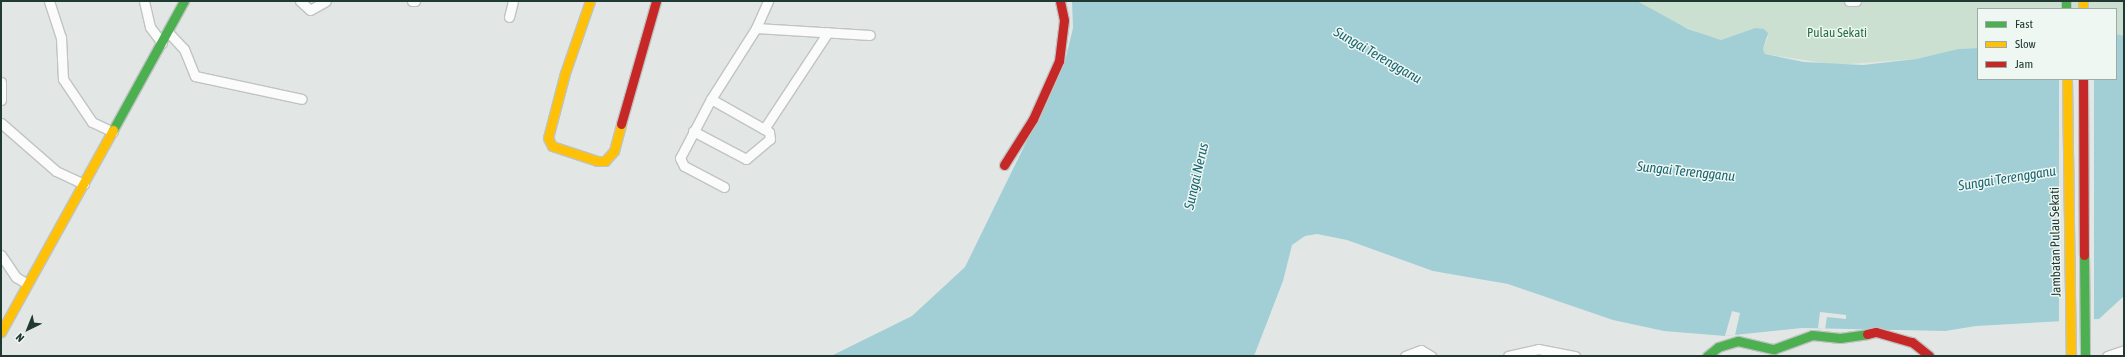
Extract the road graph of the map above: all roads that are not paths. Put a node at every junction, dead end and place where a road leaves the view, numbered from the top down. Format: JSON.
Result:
{"nodes":[{"id":1,"x":49,"y":1,"type":"edge"},
{"id":2,"x":144,"y":1,"type":"edge"},
{"id":3,"x":184,"y":1,"type":"edge"},
{"id":4,"x":300,"y":1,"type":"edge"},
{"id":5,"x":326,"y":1,"type":"edge"},
{"id":6,"x":412,"y":1,"type":"edge"},
{"id":7,"x":415,"y":1,"type":"edge"},
{"id":8,"x":513,"y":1,"type":"edge"},
{"id":9,"x":590,"y":1,"type":"edge"},
{"id":10,"x":656,"y":1,"type":"edge"},
{"id":11,"x":768,"y":1,"type":"edge"},
{"id":12,"x":1060,"y":1,"type":"edge"},
{"id":13,"x":1849,"y":1,"type":"edge"},
{"id":14,"x":1856,"y":1,"type":"edge"},
{"id":15,"x":509,"y":17,"type":"dead end"},
{"id":16,"x":756,"y":28,"type":"junction"},
{"id":17,"x":168,"y":32,"type":"junction"},
{"id":18,"x":828,"y":32,"type":"junction"},
{"id":19,"x":870,"y":35,"type":"dead end"},
{"id":20,"x":162,"y":43,"type":"junction"},
{"id":21,"x":2066,"y":80,"type":"edge"},
{"id":22,"x":2083,"y":80,"type":"edge"},
{"id":23,"x":1,"y":82,"type":"edge"},
{"id":24,"x":302,"y":99,"type":"dead end"},
{"id":25,"x":711,"y":99,"type":"junction"},
{"id":26,"x":1,"y":100,"type":"edge"},
{"id":27,"x":1,"y":123,"type":"edge"},
{"id":28,"x":764,"y":129,"type":"junction"},
{"id":29,"x":693,"y":131,"type":"junction"},
{"id":30,"x":112,"y":132,"type":"junction"},
{"id":31,"x":1004,"y":165,"type":"dead end"},
{"id":32,"x":84,"y":184,"type":"junction"},
{"id":33,"x":724,"y":187,"type":"dead end"},
{"id":34,"x":1,"y":255,"type":"edge"},
{"id":35,"x":27,"y":284,"type":"junction"},
{"id":36,"x":1,"y":332,"type":"edge"},
{"id":37,"x":2124,"y":350,"type":"edge"},
{"id":38,"x":1405,"y":356,"type":"edge"},
{"id":39,"x":1431,"y":356,"type":"edge"},
{"id":40,"x":1508,"y":356,"type":"edge"},
{"id":41,"x":1575,"y":356,"type":"edge"},
{"id":42,"x":1707,"y":356,"type":"edge"},
{"id":43,"x":1929,"y":356,"type":"edge"},
{"id":44,"x":2070,"y":356,"type":"edge"},
{"id":45,"x":2085,"y":356,"type":"edge"},
{"id":46,"x":2106,"y":356,"type":"edge"}],
"edges":[{"from":1,"to":30,"type":"street"},
{"from":2,"to":20,"type":"street"},
{"from":3,"to":17,"type":"street"},
{"from":4,"to":5,"type":"street"},
{"from":6,"to":7,"type":"street"},
{"from":8,"to":15,"type":"street"},
{"from":9,"to":10,"type":"street"},
{"from":11,"to":16,"type":"street"},
{"from":12,"to":31,"type":"street"},
{"from":13,"to":14,"type":"street"},
{"from":16,"to":18,"type":"street"},
{"from":16,"to":25,"type":"street"},
{"from":17,"to":20,"type":"street"},
{"from":17,"to":24,"type":"street"},
{"from":18,"to":19,"type":"street"},
{"from":18,"to":28,"type":"street"},
{"from":20,"to":30,"type":"street"},
{"from":21,"to":44,"type":"street","name":"Jambatan Pulau Sekati"},
{"from":22,"to":45,"type":"street"},
{"from":23,"to":26,"type":"street"},
{"from":25,"to":28,"type":"street"},
{"from":25,"to":29,"type":"street"},
{"from":27,"to":32,"type":"street"},
{"from":28,"to":29,"type":"street"},
{"from":29,"to":33,"type":"street"},
{"from":30,"to":32,"type":"street"},
{"from":32,"to":35,"type":"street"},
{"from":34,"to":35,"type":"street"},
{"from":35,"to":36,"type":"street"},
{"from":37,"to":46,"type":"street"},
{"from":38,"to":39,"type":"street"},
{"from":40,"to":41,"type":"street"},
{"from":42,"to":43,"type":"street"}]}
